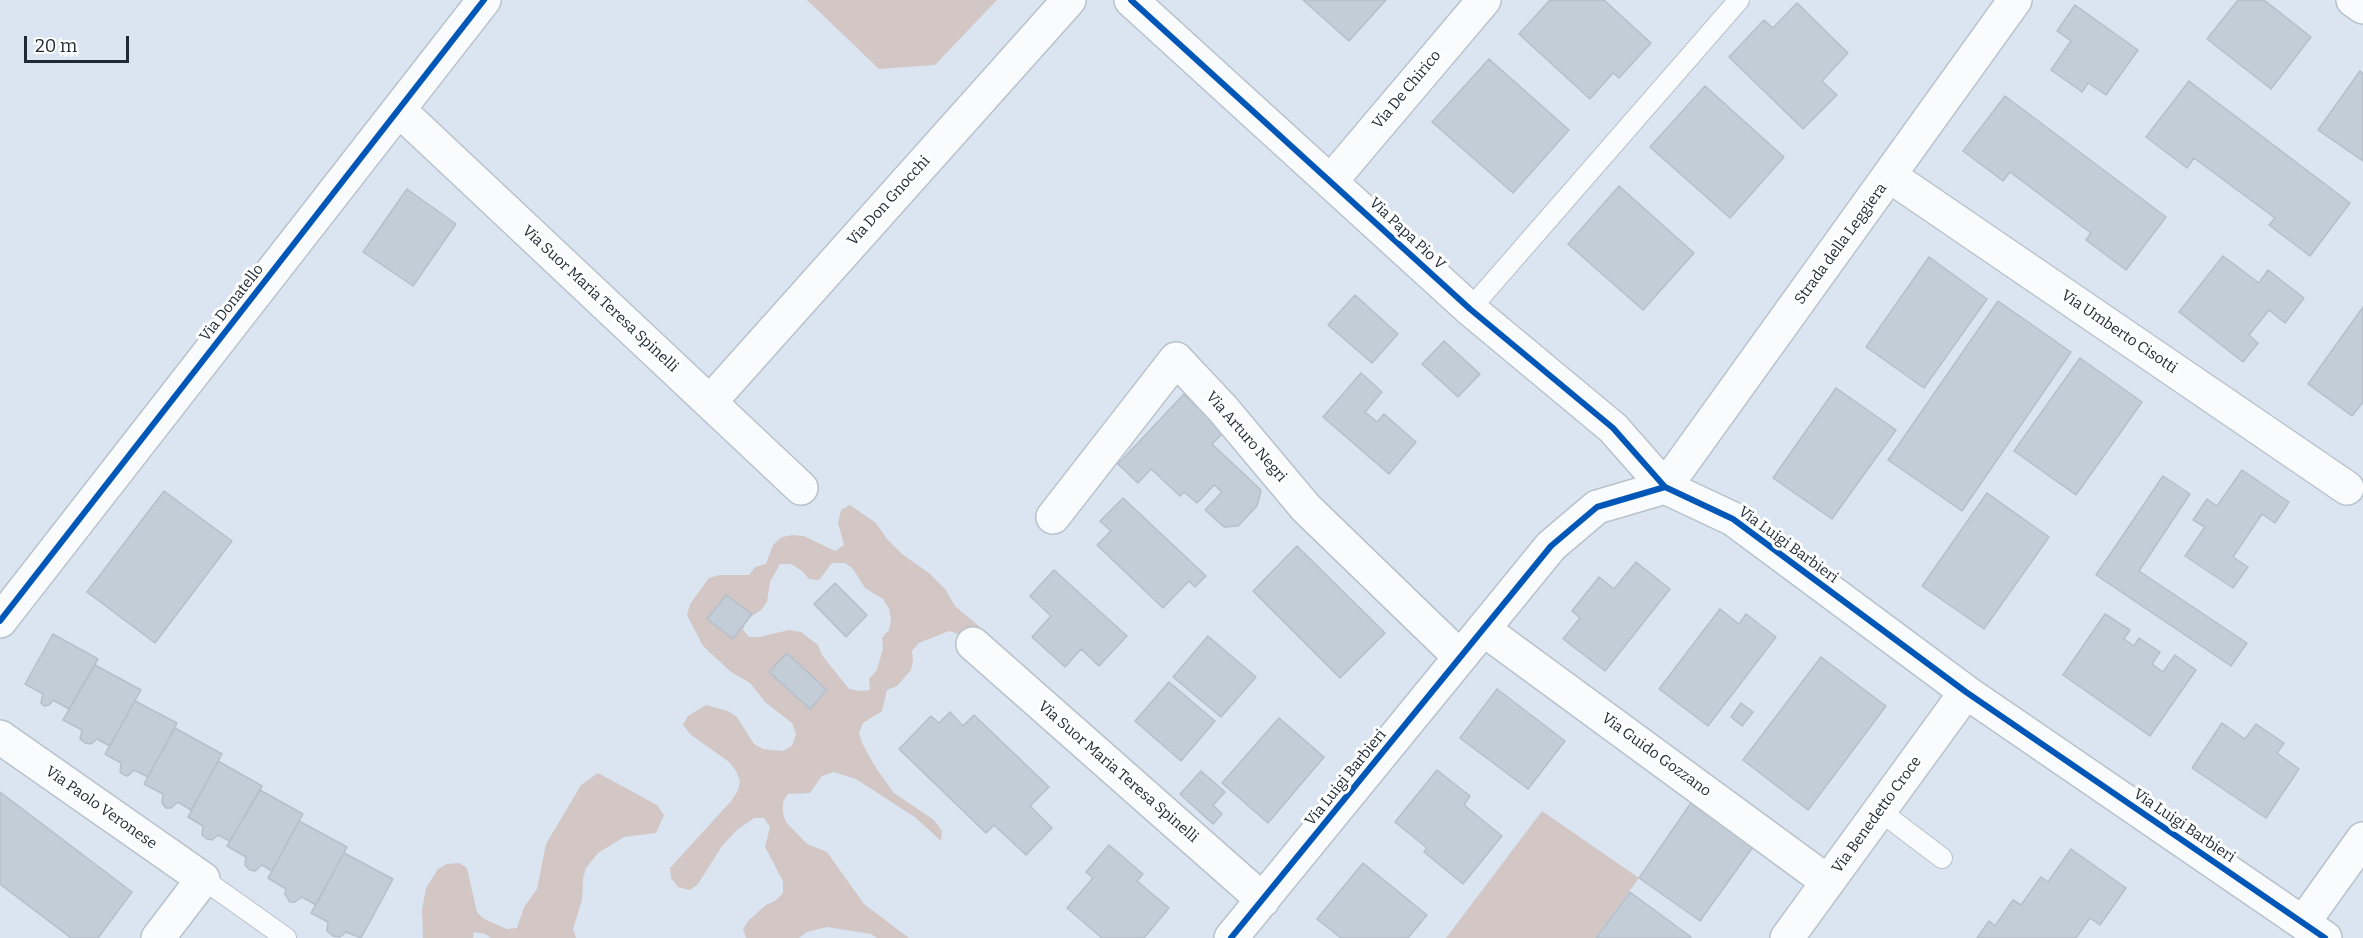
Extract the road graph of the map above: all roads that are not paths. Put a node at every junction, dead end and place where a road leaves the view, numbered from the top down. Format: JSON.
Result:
{"nodes":[{"id":1,"x":484,"y":0,"type":"edge"},
{"id":2,"x":1069,"y":0,"type":"edge"},
{"id":3,"x":1131,"y":0,"type":"edge"},
{"id":4,"x":1484,"y":0,"type":"edge"},
{"id":5,"x":1739,"y":0,"type":"edge"},
{"id":6,"x":2015,"y":0,"type":"edge"},
{"id":7,"x":2353,"y":0,"type":"edge"},
{"id":8,"x":2363,"y":7,"type":"edge"},
{"id":9,"x":399,"y":110,"type":"junction"},
{"id":10,"x":1890,"y":176,"type":"junction"},
{"id":11,"x":1331,"y":181,"type":"junction"},
{"id":12,"x":1470,"y":309,"type":"junction"},
{"id":13,"x":710,"y":402,"type":"junction"},
{"id":14,"x":1665,"y":487,"type":"junction"},
{"id":15,"x":801,"y":488,"type":"dead end"},
{"id":16,"x":2347,"y":488,"type":"dead end"},
{"id":17,"x":1053,"y":517,"type":"dead end"},
{"id":18,"x":0,"y":621,"type":"edge"},
{"id":19,"x":1483,"y":629,"type":"junction"},
{"id":20,"x":973,"y":644,"type":"dead end"},
{"id":21,"x":1459,"y":656,"type":"junction"},
{"id":22,"x":1966,"y":692,"type":"junction"},
{"id":23,"x":0,"y":736,"type":"edge"},
{"id":24,"x":1880,"y":811,"type":"junction"},
{"id":25,"x":2363,"y":838,"type":"edge"},
{"id":26,"x":1942,"y":858,"type":"dead end"},
{"id":27,"x":202,"y":879,"type":"junction"},
{"id":28,"x":1828,"y":882,"type":"junction"},
{"id":29,"x":1263,"y":900,"type":"junction"},
{"id":30,"x":2314,"y":930,"type":"edge"},
{"id":31,"x":158,"y":938,"type":"edge"},
{"id":32,"x":286,"y":938,"type":"edge"},
{"id":33,"x":1230,"y":938,"type":"edge"},
{"id":34,"x":1787,"y":938,"type":"edge"}],
"edges":[{"from":1,"to":9,"type":"street","name":"Via Donatello"},
{"from":2,"to":13,"type":"street","name":"Via Don Gnocchi"},
{"from":3,"to":11,"type":"street","name":"Via Papa Pio V"},
{"from":4,"to":11,"type":"street","name":"Via De Chirico"},
{"from":5,"to":12,"type":"lane"},
{"from":6,"to":10,"type":"street","name":"Strada della Leggiera"},
{"from":7,"to":8,"type":"street"},
{"from":9,"to":13,"type":"street","name":"Via Suor Maria Teresa Spinelli"},
{"from":9,"to":18,"type":"street","name":"Via Donatello"},
{"from":10,"to":14,"type":"street","name":"Strada della Leggiera"},
{"from":10,"to":16,"type":"street","name":"Via Umberto Cisotti"},
{"from":11,"to":12,"type":"street","name":"Via Papa Pio V"},
{"from":12,"to":14,"type":"street","name":"Via Papa Pio V"},
{"from":13,"to":15,"type":"street","name":"Via Suor Maria Teresa Spinelli"},
{"from":14,"to":19,"type":"street","name":"Via Luigi Barbieri"},
{"from":14,"to":22,"type":"street","name":"Via Luigi Barbieri"},
{"from":17,"to":21,"type":"street","name":"Via Arturo Negri"},
{"from":19,"to":21,"type":"street","name":"Via Luigi Barbieri"},
{"from":19,"to":28,"type":"street","name":"Via Guido Gozzano"},
{"from":20,"to":29,"type":"street","name":"Via Suor Maria Teresa Spinelli"},
{"from":21,"to":29,"type":"street","name":"Via Luigi Barbieri"},
{"from":22,"to":24,"type":"street","name":"Via Benedetto Croce"},
{"from":22,"to":30,"type":"street","name":"Via Luigi Barbieri"},
{"from":23,"to":27,"type":"street","name":"Via Paolo Veronese"},
{"from":24,"to":26,"type":"lane"},
{"from":24,"to":28,"type":"street","name":"Via Benedetto Croce"},
{"from":25,"to":30,"type":"street"},
{"from":27,"to":31,"type":"street"},
{"from":27,"to":32,"type":"lane","name":"Via Paolo Veronese"},
{"from":28,"to":34,"type":"street","name":"Via Benedetto Croce"},
{"from":29,"to":33,"type":"street","name":"Via Luigi Barbieri"}]}
